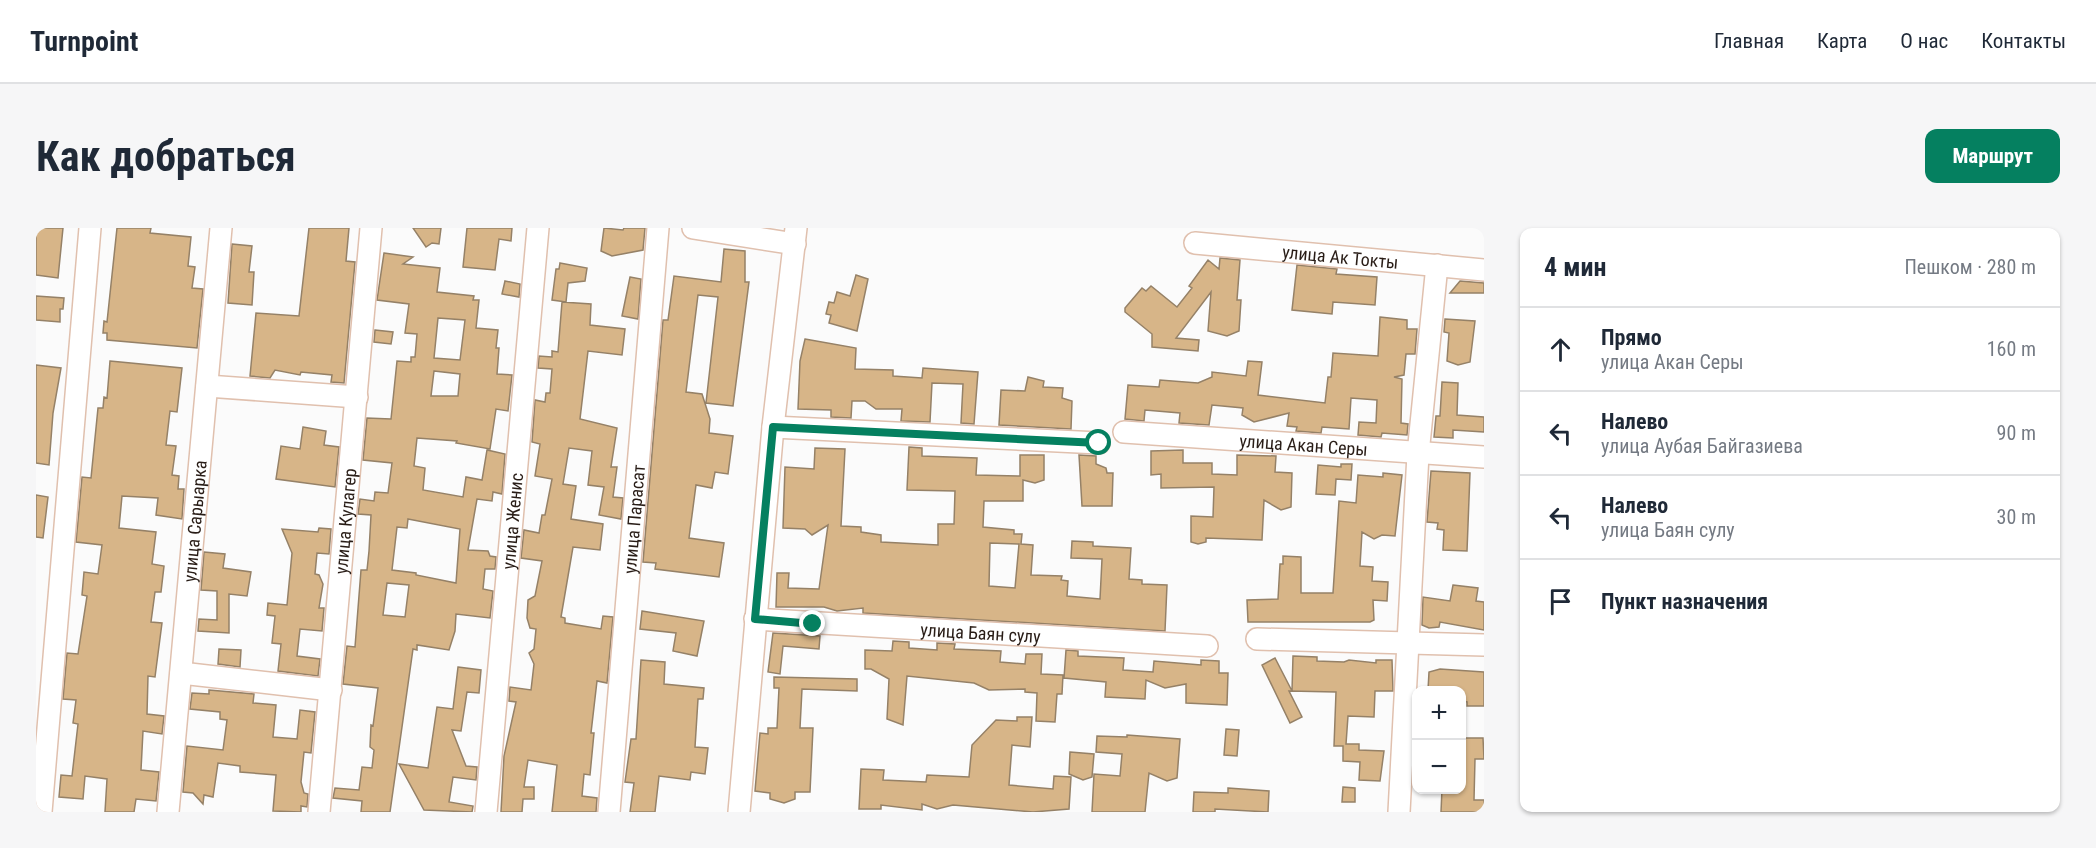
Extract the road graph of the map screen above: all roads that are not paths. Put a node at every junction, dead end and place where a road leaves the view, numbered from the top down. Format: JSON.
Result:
{"nodes":[{"id":1,"x":90,"y":228,"type":"edge"},
{"id":2,"x":220,"y":228,"type":"edge"},
{"id":3,"x":371,"y":228,"type":"edge"},
{"id":4,"x":537,"y":228,"type":"edge"},
{"id":5,"x":658,"y":228,"type":"edge"},
{"id":6,"x":693,"y":228,"type":"edge"},
{"id":7,"x":796,"y":236,"type":"edge"},
{"id":8,"x":1195,"y":243,"type":"dead end"},
{"id":9,"x":1437,"y":266,"type":"junction"},
{"id":10,"x":1484,"y":270,"type":"edge"},
{"id":11,"x":207,"y":386,"type":"junction"},
{"id":12,"x":357,"y":396,"type":"junction"},
{"id":13,"x":773,"y":427,"type":"junction"},
{"id":14,"x":1124,"y":432,"type":"dead end"},
{"id":15,"x":1099,"y":443,"type":"dead end"},
{"id":16,"x":1418,"y":454,"type":"junction"},
{"id":17,"x":1484,"y":457,"type":"edge"},
{"id":18,"x":755,"y":619,"type":"junction"},
{"id":19,"x":1257,"y":639,"type":"dead end"},
{"id":20,"x":1409,"y":642,"type":"junction"},
{"id":21,"x":1484,"y":645,"type":"edge"},
{"id":22,"x":1207,"y":646,"type":"dead end"},
{"id":23,"x":181,"y":673,"type":"junction"},
{"id":24,"x":331,"y":690,"type":"junction"},
{"id":25,"x":41,"y":812,"type":"edge"},
{"id":26,"x":168,"y":812,"type":"edge"},
{"id":27,"x":319,"y":812,"type":"edge"},
{"id":28,"x":486,"y":812,"type":"edge"},
{"id":29,"x":609,"y":812,"type":"edge"},
{"id":30,"x":739,"y":812,"type":"edge"},
{"id":31,"x":1399,"y":812,"type":"edge"}],
"edges":[{"from":1,"to":25,"type":"street"},
{"from":2,"to":11,"type":"street","name":"улица Сарыарка"},
{"from":3,"to":12,"type":"street","name":"улица Кулагер"},
{"from":4,"to":28,"type":"street","name":"улица Женис"},
{"from":5,"to":29,"type":"street","name":"улица Парасат"},
{"from":6,"to":7,"type":"street"},
{"from":7,"to":13,"type":"street"},
{"from":8,"to":9,"type":"street","name":"улица Ак Токты"},
{"from":9,"to":10,"type":"street","name":"улица Ак Токты"},
{"from":9,"to":16,"type":"street"},
{"from":11,"to":12,"type":"street"},
{"from":11,"to":23,"type":"street","name":"улица Сарыарка"},
{"from":12,"to":24,"type":"street","name":"улица Кулагер"},
{"from":13,"to":15,"type":"street"},
{"from":13,"to":18,"type":"street"},
{"from":14,"to":16,"type":"street","name":"улица Акан Серы"},
{"from":16,"to":17,"type":"street","name":"улица Акан Серы"},
{"from":16,"to":20,"type":"street"},
{"from":18,"to":22,"type":"street","name":"улица Баян сулу"},
{"from":18,"to":30,"type":"street"},
{"from":19,"to":20,"type":"street"},
{"from":20,"to":21,"type":"street"},
{"from":20,"to":31,"type":"street"},
{"from":23,"to":24,"type":"street"},
{"from":23,"to":26,"type":"street","name":"улица Сарыарка"},
{"from":24,"to":27,"type":"street","name":"улица Кулагер"}]}
